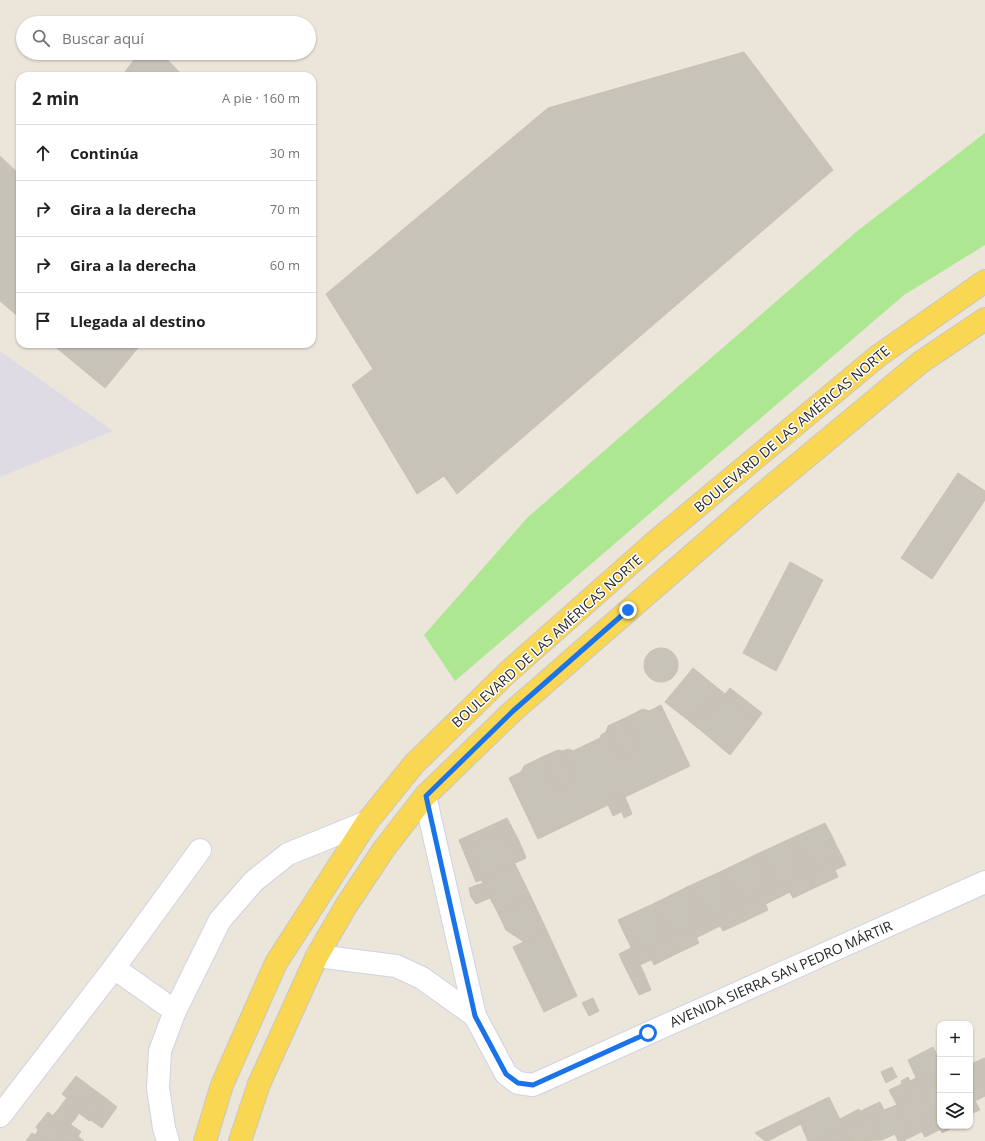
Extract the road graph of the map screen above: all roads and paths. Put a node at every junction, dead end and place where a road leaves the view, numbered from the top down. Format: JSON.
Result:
{"nodes":[{"id":1,"x":985,"y":281,"type":"edge"},
{"id":2,"x":985,"y":319,"type":"edge"},
{"id":3,"x":426,"y":796,"type":"junction"},
{"id":4,"x":367,"y":822,"type":"junction"},
{"id":5,"x":200,"y":850,"type":"dead end"},
{"id":6,"x":985,"y":882,"type":"edge"},
{"id":7,"x":317,"y":956,"type":"junction"},
{"id":8,"x":114,"y":968,"type":"junction"},
{"id":9,"x":175,"y":1011,"type":"junction"},
{"id":10,"x":475,"y":1016,"type":"junction"},
{"id":11,"x":0,"y":1116,"type":"edge"},
{"id":12,"x":168,"y":1141,"type":"edge"},
{"id":13,"x":206,"y":1141,"type":"edge"},
{"id":14,"x":240,"y":1141,"type":"edge"}],
"edges":[{"from":1,"to":4,"type":"main road","name":"BOULEVARD DE LAS AMÉRICAS NORTE"},
{"from":2,"to":3,"type":"main road"},
{"from":3,"to":7,"type":"main road"},
{"from":3,"to":10,"type":"street","name":"AVENIDA SIERRA SAN PEDRO MÁRTIR"},
{"from":4,"to":9,"type":"street"},
{"from":4,"to":13,"type":"main road","name":"BOULEVARD DE LAS AMÉRICAS NORTE"},
{"from":5,"to":8,"type":"street"},
{"from":6,"to":10,"type":"street","name":"AVENIDA SIERRA SAN PEDRO MÁRTIR"},
{"from":7,"to":10,"type":"street","name":"AVENIDA SIERRA SAN PEDRO MÁRTIR"},
{"from":7,"to":14,"type":"main road"},
{"from":8,"to":9,"type":"street"},
{"from":8,"to":11,"type":"street"},
{"from":9,"to":12,"type":"street"}]}
